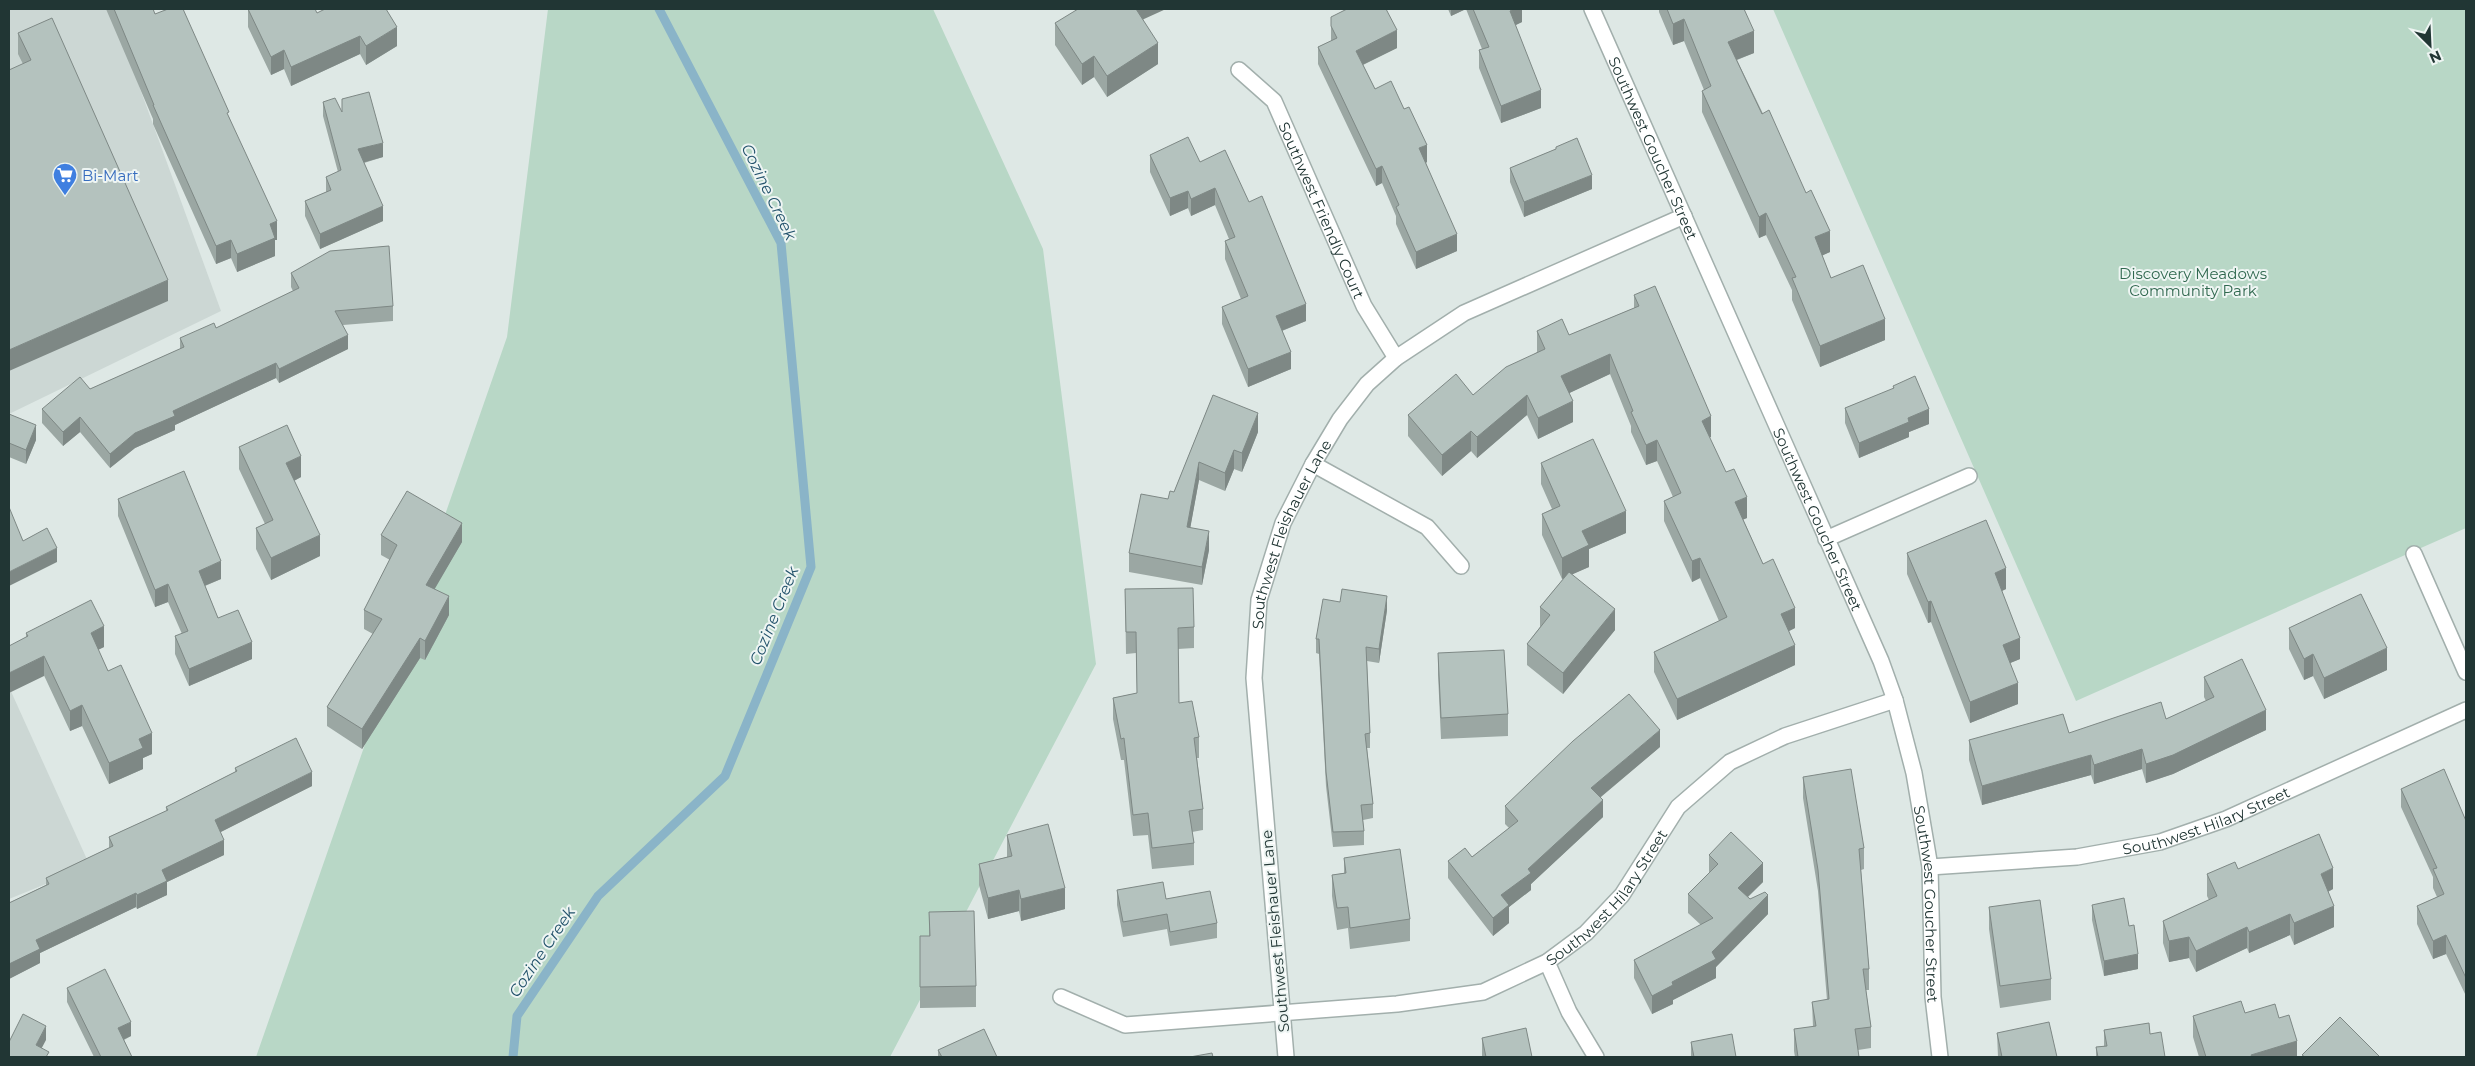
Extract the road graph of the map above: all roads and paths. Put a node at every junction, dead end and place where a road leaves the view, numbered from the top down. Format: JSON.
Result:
{"nodes":[{"id":1,"x":1592,"y":9,"type":"edge"},
{"id":2,"x":1239,"y":70,"type":"dead end"},
{"id":3,"x":1684,"y":216,"type":"junction"},
{"id":4,"x":1396,"y":358,"type":"junction"},
{"id":5,"x":1313,"y":464,"type":"junction"},
{"id":6,"x":1968,"y":476,"type":"dead end"},
{"id":7,"x":1826,"y":539,"type":"junction"},
{"id":8,"x":2414,"y":554,"type":"dead end"},
{"id":9,"x":1461,"y":566,"type":"dead end"},
{"id":10,"x":2466,"y":672,"type":"edge"},
{"id":11,"x":1895,"y":700,"type":"junction"},
{"id":12,"x":2466,"y":710,"type":"edge"},
{"id":13,"x":1930,"y":867,"type":"junction"},
{"id":14,"x":1547,"y":962,"type":"junction"},
{"id":15,"x":1061,"y":997,"type":"dead end"},
{"id":16,"x":1282,"y":1013,"type":"junction"},
{"id":17,"x":1286,"y":1057,"type":"edge"},
{"id":18,"x":1596,"y":1057,"type":"edge"},
{"id":19,"x":1940,"y":1057,"type":"edge"}],
"edges":[{"from":1,"to":3,"type":"street","name":"Southwest Goucher Street"},
{"from":2,"to":4,"type":"street","name":"Southwest Friendly Court"},
{"from":3,"to":4,"type":"street","name":"Southwest Fleishauer Lane"},
{"from":3,"to":7,"type":"street","name":"Southwest Goucher Street"},
{"from":4,"to":5,"type":"street","name":"Southwest Fleishauer Lane"},
{"from":5,"to":9,"type":"street"},
{"from":5,"to":16,"type":"street","name":"Southwest Fleishauer Lane"},
{"from":6,"to":7,"type":"street"},
{"from":7,"to":11,"type":"street","name":"Southwest Goucher Street"},
{"from":8,"to":10,"type":"street"},
{"from":11,"to":13,"type":"street","name":"Southwest Goucher Street"},
{"from":11,"to":14,"type":"street","name":"Southwest Hilary Street"},
{"from":12,"to":13,"type":"street","name":"Southwest Hilary Street"},
{"from":13,"to":19,"type":"street","name":"Southwest Goucher Street"},
{"from":14,"to":16,"type":"street","name":"Southwest Hilary Street"},
{"from":14,"to":18,"type":"street"},
{"from":15,"to":16,"type":"street","name":"Southwest Hilary Street"},
{"from":16,"to":17,"type":"street","name":"Southwest Fleishauer Lane"}]}
